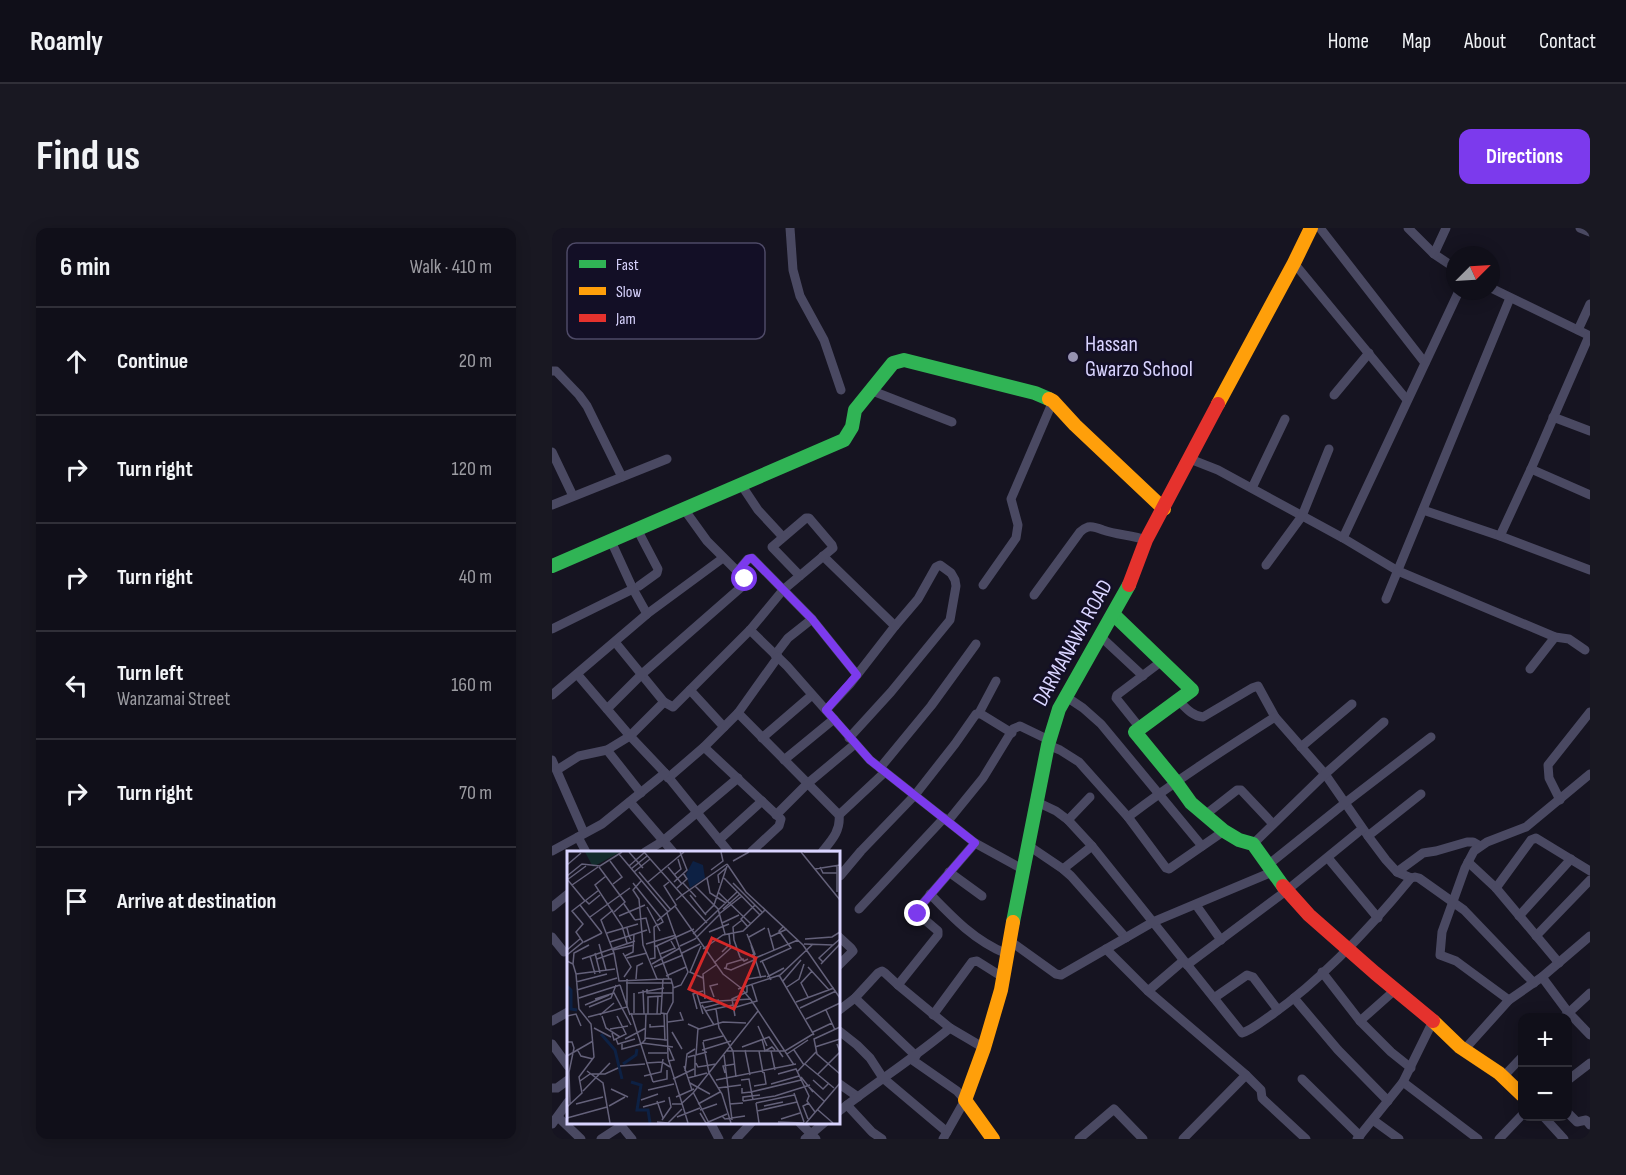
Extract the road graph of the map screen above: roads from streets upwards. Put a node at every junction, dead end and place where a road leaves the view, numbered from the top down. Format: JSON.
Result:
{"nodes":[{"id":1,"x":790,"y":228,"type":"edge"},
{"id":2,"x":1311,"y":228,"type":"edge"},
{"id":3,"x":1320,"y":228,"type":"edge"},
{"id":4,"x":1408,"y":228,"type":"edge"},
{"id":5,"x":1446,"y":228,"type":"edge"},
{"id":6,"x":1580,"y":228,"type":"edge"},
{"id":7,"x":1590,"y":232,"type":"edge"},
{"id":8,"x":1434,"y":254,"type":"junction"},
{"id":9,"x":1446,"y":262,"type":"edge"},
{"id":10,"x":1294,"y":263,"type":"junction"},
{"id":11,"x":1500,"y":293,"type":"edge"},
{"id":12,"x":1510,"y":298,"type":"junction"},
{"id":13,"x":1455,"y":300,"type":"edge"},
{"id":14,"x":1590,"y":304,"type":"edge"},
{"id":15,"x":1578,"y":330,"type":"junction"},
{"id":16,"x":1590,"y":336,"type":"edge"},
{"id":17,"x":1369,"y":353,"type":"junction"},
{"id":18,"x":1425,"y":363,"type":"junction"},
{"id":19,"x":552,"y":371,"type":"edge"},
{"id":20,"x":841,"y":390,"type":"dead end"},
{"id":21,"x":870,"y":390,"type":"junction"},
{"id":22,"x":1334,"y":395,"type":"dead end"},
{"id":23,"x":1407,"y":400,"type":"junction"},
{"id":24,"x":1053,"y":401,"type":"junction"},
{"id":25,"x":1553,"y":417,"type":"junction"},
{"id":26,"x":1284,"y":419,"type":"dead end"},
{"id":27,"x":952,"y":422,"type":"dead end"},
{"id":28,"x":1590,"y":431,"type":"edge"},
{"id":29,"x":1329,"y":449,"type":"dead end"},
{"id":30,"x":552,"y":452,"type":"edge"},
{"id":31,"x":667,"y":459,"type":"dead end"},
{"id":32,"x":1190,"y":459,"type":"junction"},
{"id":33,"x":1531,"y":469,"type":"junction"},
{"id":34,"x":622,"y":477,"type":"junction"},
{"id":35,"x":740,"y":483,"type":"junction"},
{"id":36,"x":1252,"y":488,"type":"junction"},
{"id":37,"x":1590,"y":495,"type":"edge"},
{"id":38,"x":573,"y":496,"type":"junction"},
{"id":39,"x":552,"y":505,"type":"edge"},
{"id":40,"x":684,"y":509,"type":"junction"},
{"id":41,"x":1164,"y":509,"type":"junction"},
{"id":42,"x":1423,"y":510,"type":"junction"},
{"id":43,"x":1302,"y":516,"type":"junction"},
{"id":44,"x":637,"y":529,"type":"junction"},
{"id":45,"x":1500,"y":536,"type":"junction"},
{"id":46,"x":783,"y":537,"type":"junction"},
{"id":47,"x":1343,"y":538,"type":"junction"},
{"id":48,"x":611,"y":541,"type":"junction"},
{"id":49,"x":1143,"y":549,"type":"junction"},
{"id":50,"x":823,"y":556,"type":"junction"},
{"id":51,"x":723,"y":558,"type":"junction"},
{"id":52,"x":1266,"y":565,"type":"dead end"},
{"id":53,"x":552,"y":566,"type":"edge"},
{"id":54,"x":1590,"y":570,"type":"edge"},
{"id":55,"x":1398,"y":571,"type":"junction"},
{"id":56,"x":737,"y":572,"type":"junction"},
{"id":57,"x":800,"y":576,"type":"junction"},
{"id":58,"x":983,"y":585,"type":"dead end"},
{"id":59,"x":636,"y":588,"type":"junction"},
{"id":60,"x":783,"y":590,"type":"junction"},
{"id":61,"x":1034,"y":595,"type":"dead end"},
{"id":62,"x":1386,"y":599,"type":"dead end"},
{"id":63,"x":647,"y":614,"type":"junction"},
{"id":64,"x":1113,"y":614,"type":"junction"},
{"id":65,"x":812,"y":619,"type":"junction"},
{"id":66,"x":895,"y":626,"type":"junction"},
{"id":67,"x":552,"y":629,"type":"edge"},
{"id":68,"x":750,"y":630,"type":"junction"},
{"id":69,"x":1100,"y":636,"type":"junction"},
{"id":70,"x":1555,"y":637,"type":"junction"},
{"id":71,"x":615,"y":642,"type":"junction"},
{"id":72,"x":976,"y":644,"type":"dead end"},
{"id":73,"x":1585,"y":650,"type":"dead end"},
{"id":74,"x":776,"y":656,"type":"junction"},
{"id":75,"x":1162,"y":661,"type":"junction"},
{"id":76,"x":1530,"y":669,"type":"dead end"},
{"id":77,"x":577,"y":674,"type":"junction"},
{"id":78,"x":642,"y":674,"type":"junction"},
{"id":79,"x":857,"y":675,"type":"junction"},
{"id":80,"x":1143,"y":676,"type":"junction"},
{"id":81,"x":996,"y":681,"type":"dead end"},
{"id":82,"x":690,"y":690,"type":"junction"},
{"id":83,"x":552,"y":695,"type":"edge"},
{"id":84,"x":812,"y":695,"type":"junction"},
{"id":85,"x":1065,"y":696,"type":"junction"},
{"id":86,"x":1179,"y":700,"type":"junction"},
{"id":87,"x":664,"y":702,"type":"junction"},
{"id":88,"x":1352,"y":704,"type":"dead end"},
{"id":89,"x":607,"y":709,"type":"junction"},
{"id":90,"x":826,"y":710,"type":"junction"},
{"id":91,"x":1590,"y":712,"type":"edge"},
{"id":92,"x":738,"y":713,"type":"junction"},
{"id":93,"x":979,"y":713,"type":"junction"},
{"id":94,"x":1275,"y":717,"type":"junction"},
{"id":95,"x":834,"y":719,"type":"junction"},
{"id":96,"x":1384,"y":722,"type":"dead end"},
{"id":97,"x":724,"y":727,"type":"junction"},
{"id":98,"x":1140,"y":728,"type":"junction"},
{"id":99,"x":1012,"y":733,"type":"junction"},
{"id":100,"x":630,"y":736,"type":"junction"},
{"id":101,"x":1431,"y":737,"type":"dead end"},
{"id":102,"x":762,"y":738,"type":"junction"},
{"id":103,"x":852,"y":741,"type":"junction"},
{"id":104,"x":1048,"y":743,"type":"junction"},
{"id":105,"x":704,"y":747,"type":"junction"},
{"id":106,"x":1301,"y":747,"type":"junction"},
{"id":107,"x":607,"y":750,"type":"junction"},
{"id":108,"x":552,"y":760,"type":"edge"},
{"id":109,"x":784,"y":760,"type":"junction"},
{"id":110,"x":557,"y":770,"type":"junction"},
{"id":111,"x":882,"y":770,"type":"junction"},
{"id":112,"x":1325,"y":774,"type":"junction"},
{"id":113,"x":1590,"y":774,"type":"edge"},
{"id":114,"x":666,"y":776,"type":"junction"},
{"id":115,"x":738,"y":778,"type":"junction"},
{"id":116,"x":1176,"y":782,"type":"junction"},
{"id":117,"x":807,"y":784,"type":"junction"},
{"id":118,"x":641,"y":793,"type":"junction"},
{"id":119,"x":1159,"y":793,"type":"junction"},
{"id":120,"x":1421,"y":794,"type":"dead end"},
{"id":121,"x":915,"y":795,"type":"junction"},
{"id":122,"x":1090,"y":797,"type":"dead end"},
{"id":123,"x":1560,"y":800,"type":"junction"},
{"id":124,"x":762,"y":801,"type":"junction"},
{"id":125,"x":630,"y":802,"type":"junction"},
{"id":126,"x":1037,"y":802,"type":"junction"},
{"id":127,"x":1191,"y":803,"type":"junction"},
{"id":128,"x":1345,"y":803,"type":"junction"},
{"id":129,"x":696,"y":813,"type":"junction"},
{"id":130,"x":776,"y":815,"type":"junction"},
{"id":131,"x":839,"y":815,"type":"junction"},
{"id":132,"x":1176,"y":815,"type":"junction"},
{"id":133,"x":1205,"y":815,"type":"junction"},
{"id":134,"x":1128,"y":817,"type":"junction"},
{"id":135,"x":946,"y":820,"type":"junction"},
{"id":136,"x":1068,"y":820,"type":"junction"},
{"id":137,"x":1273,"y":824,"type":"junction"},
{"id":138,"x":1224,"y":831,"type":"junction"},
{"id":139,"x":1365,"y":832,"type":"junction"},
{"id":140,"x":581,"y":835,"type":"junction"},
{"id":141,"x":719,"y":840,"type":"junction"},
{"id":142,"x":663,"y":841,"type":"junction"},
{"id":143,"x":975,"y":843,"type":"junction"},
{"id":144,"x":1253,"y":844,"type":"junction"},
{"id":145,"x":1029,"y":846,"type":"junction"},
{"id":146,"x":1092,"y":846,"type":"junction"},
{"id":147,"x":1202,"y":846,"type":"junction"},
{"id":148,"x":1480,"y":846,"type":"junction"},
{"id":149,"x":552,"y":851,"type":"edge"},
{"id":150,"x":586,"y":851,"type":"edge"},
{"id":151,"x":647,"y":851,"type":"edge"},
{"id":152,"x":672,"y":851,"type":"edge"},
{"id":153,"x":728,"y":851,"type":"edge"},
{"id":154,"x":752,"y":851,"type":"edge"},
{"id":155,"x":823,"y":851,"type":"edge"},
{"id":156,"x":1328,"y":858,"type":"junction"},
{"id":157,"x":1571,"y":860,"type":"junction"},
{"id":158,"x":1468,"y":862,"type":"junction"},
{"id":159,"x":1063,"y":869,"type":"junction"},
{"id":160,"x":1270,"y":869,"type":"junction"},
{"id":161,"x":1024,"y":870,"type":"junction"},
{"id":162,"x":1590,"y":871,"type":"edge"},
{"id":163,"x":950,"y":872,"type":"junction"},
{"id":164,"x":1397,"y":872,"type":"junction"},
{"id":165,"x":840,"y":876,"type":"dead end"},
{"id":166,"x":1411,"y":878,"type":"junction"},
{"id":167,"x":1590,"y":880,"type":"edge"},
{"id":168,"x":1496,"y":888,"type":"junction"},
{"id":169,"x":1286,"y":891,"type":"junction"},
{"id":170,"x":930,"y":894,"type":"junction"},
{"id":171,"x":982,"y":896,"type":"dead end"},
{"id":172,"x":1454,"y":902,"type":"junction"},
{"id":173,"x":1196,"y":905,"type":"junction"},
{"id":174,"x":859,"y":909,"type":"dead end"},
{"id":175,"x":1519,"y":916,"type":"junction"},
{"id":176,"x":1378,"y":918,"type":"junction"},
{"id":177,"x":1153,"y":922,"type":"junction"},
{"id":178,"x":1536,"y":936,"type":"junction"},
{"id":179,"x":1590,"y":936,"type":"edge"},
{"id":180,"x":552,"y":937,"type":"edge"},
{"id":181,"x":840,"y":938,"type":"edge"},
{"id":182,"x":1125,"y":938,"type":"junction"},
{"id":183,"x":1221,"y":940,"type":"junction"},
{"id":184,"x":1008,"y":948,"type":"junction"},
{"id":185,"x":1106,"y":949,"type":"junction"},
{"id":186,"x":1347,"y":949,"type":"junction"},
{"id":187,"x":564,"y":952,"type":"dead end"},
{"id":188,"x":1185,"y":963,"type":"junction"},
{"id":189,"x":1559,"y":963,"type":"junction"},
{"id":190,"x":840,"y":964,"type":"edge"},
{"id":191,"x":1322,"y":972,"type":"junction"},
{"id":192,"x":1004,"y":978,"type":"junction"},
{"id":193,"x":1538,"y":980,"type":"junction"},
{"id":194,"x":898,"y":986,"type":"junction"},
{"id":195,"x":1395,"y":990,"type":"junction"},
{"id":196,"x":1148,"y":991,"type":"junction"},
{"id":197,"x":1590,"y":993,"type":"edge"},
{"id":198,"x":855,"y":998,"type":"junction"},
{"id":199,"x":1214,"y":998,"type":"junction"},
{"id":200,"x":1293,"y":998,"type":"junction"},
{"id":201,"x":1509,"y":1000,"type":"junction"},
{"id":202,"x":840,"y":1008,"type":"edge"},
{"id":203,"x":1278,"y":1010,"type":"junction"},
{"id":204,"x":567,"y":1013,"type":"edge"},
{"id":205,"x":1564,"y":1013,"type":"edge"},
{"id":206,"x":1568,"y":1013,"type":"edge"},
{"id":207,"x":933,"y":1015,"type":"junction"},
{"id":208,"x":1572,"y":1020,"type":"edge"},
{"id":209,"x":552,"y":1021,"type":"edge"},
{"id":210,"x":1360,"y":1021,"type":"junction"},
{"id":211,"x":1433,"y":1021,"type":"junction"},
{"id":212,"x":950,"y":1028,"type":"junction"},
{"id":213,"x":840,"y":1032,"type":"edge"},
{"id":214,"x":1590,"y":1035,"type":"edge"},
{"id":215,"x":552,"y":1044,"type":"edge"},
{"id":216,"x":984,"y":1048,"type":"junction"},
{"id":217,"x":1464,"y":1050,"type":"junction"},
{"id":218,"x":914,"y":1058,"type":"junction"},
{"id":219,"x":567,"y":1060,"type":"edge"},
{"id":220,"x":1518,"y":1061,"type":"edge"},
{"id":221,"x":1590,"y":1063,"type":"edge"},
{"id":222,"x":1411,"y":1068,"type":"junction"},
{"id":223,"x":1246,"y":1075,"type":"junction"},
{"id":224,"x":1503,"y":1077,"type":"junction"},
{"id":225,"x":1572,"y":1077,"type":"edge"},
{"id":226,"x":883,"y":1078,"type":"junction"},
{"id":227,"x":1302,"y":1079,"type":"dead end"},
{"id":228,"x":567,"y":1081,"type":"edge"},
{"id":229,"x":1403,"y":1082,"type":"junction"},
{"id":230,"x":840,"y":1084,"type":"edge"},
{"id":231,"x":552,"y":1088,"type":"edge"},
{"id":232,"x":1518,"y":1091,"type":"edge"},
{"id":233,"x":858,"y":1097,"type":"junction"},
{"id":234,"x":965,"y":1100,"type":"junction"},
{"id":235,"x":1388,"y":1101,"type":"junction"},
{"id":236,"x":567,"y":1103,"type":"edge"},
{"id":237,"x":847,"y":1105,"type":"junction"},
{"id":238,"x":840,"y":1110,"type":"edge"},
{"id":239,"x":1572,"y":1117,"type":"edge"},
{"id":240,"x":1518,"y":1118,"type":"edge"},
{"id":241,"x":555,"y":1120,"type":"edge"},
{"id":242,"x":1373,"y":1120,"type":"junction"},
{"id":243,"x":1548,"y":1121,"type":"edge"},
{"id":244,"x":619,"y":1124,"type":"edge"},
{"id":245,"x":711,"y":1124,"type":"edge"},
{"id":246,"x":750,"y":1124,"type":"edge"},
{"id":247,"x":801,"y":1124,"type":"edge"},
{"id":248,"x":823,"y":1124,"type":"edge"},
{"id":249,"x":1590,"y":1125,"type":"edge"},
{"id":250,"x":945,"y":1135,"type":"edge"},
{"id":251,"x":811,"y":1137,"type":"edge"},
{"id":252,"x":1359,"y":1137,"type":"edge"},
{"id":253,"x":581,"y":1139,"type":"edge"},
{"id":254,"x":601,"y":1139,"type":"edge"},
{"id":255,"x":632,"y":1139,"type":"edge"},
{"id":256,"x":719,"y":1139,"type":"edge"},
{"id":257,"x":736,"y":1139,"type":"edge"},
{"id":258,"x":882,"y":1139,"type":"edge"},
{"id":259,"x":993,"y":1139,"type":"edge"},
{"id":260,"x":1079,"y":1139,"type":"edge"},
{"id":261,"x":1143,"y":1139,"type":"edge"},
{"id":262,"x":1183,"y":1139,"type":"edge"},
{"id":263,"x":1305,"y":1139,"type":"edge"},
{"id":264,"x":1399,"y":1139,"type":"edge"},
{"id":265,"x":1478,"y":1139,"type":"edge"},
{"id":266,"x":1499,"y":1139,"type":"edge"},
{"id":267,"x":1564,"y":1139,"type":"edge"}],
"edges":[{"from":1,"to":20,"type":"street"},
{"from":2,"to":10,"type":"street","name":"DARMANAWA ROAD"},
{"from":3,"to":18,"type":"street"},
{"from":4,"to":8,"type":"street"},
{"from":5,"to":8,"type":"street"},
{"from":6,"to":7,"type":"street"},
{"from":8,"to":9,"type":"street"},
{"from":10,"to":17,"type":"street"},
{"from":10,"to":32,"type":"street","name":"DARMANAWA ROAD"},
{"from":11,"to":12,"type":"street"},
{"from":12,"to":15,"type":"street"},
{"from":12,"to":42,"type":"street"},
{"from":13,"to":18,"type":"street"},
{"from":14,"to":15,"type":"street"},
{"from":15,"to":16,"type":"street"},
{"from":16,"to":25,"type":"street"},
{"from":17,"to":22,"type":"street"},
{"from":17,"to":23,"type":"street"},
{"from":18,"to":23,"type":"street"},
{"from":19,"to":34,"type":"street"},
{"from":21,"to":24,"type":"street"},
{"from":21,"to":27,"type":"street"},
{"from":21,"to":35,"type":"street"},
{"from":23,"to":47,"type":"street"},
{"from":24,"to":41,"type":"street"},
{"from":24,"to":58,"type":"street"},
{"from":25,"to":28,"type":"street"},
{"from":25,"to":33,"type":"street"},
{"from":26,"to":36,"type":"street"},
{"from":29,"to":43,"type":"street"},
{"from":30,"to":38,"type":"street"},
{"from":31,"to":34,"type":"street"},
{"from":32,"to":36,"type":"street"},
{"from":32,"to":41,"type":"street","name":"DARMANAWA ROAD"},
{"from":33,"to":37,"type":"street"},
{"from":33,"to":45,"type":"street"},
{"from":34,"to":38,"type":"street"},
{"from":35,"to":40,"type":"street"},
{"from":35,"to":46,"type":"street"},
{"from":36,"to":43,"type":"street"},
{"from":38,"to":39,"type":"street"},
{"from":40,"to":44,"type":"street"},
{"from":40,"to":51,"type":"street"},
{"from":41,"to":49,"type":"street","name":"DARMANAWA ROAD"},
{"from":42,"to":45,"type":"street"},
{"from":42,"to":55,"type":"street"},
{"from":43,"to":47,"type":"street"},
{"from":43,"to":52,"type":"street"},
{"from":44,"to":48,"type":"street"},
{"from":44,"to":59,"type":"street"},
{"from":45,"to":54,"type":"street"},
{"from":46,"to":50,"type":"street"},
{"from":46,"to":57,"type":"street"},
{"from":47,"to":55,"type":"street"},
{"from":48,"to":53,"type":"street"},
{"from":48,"to":59,"type":"street"},
{"from":49,"to":61,"type":"street"},
{"from":49,"to":64,"type":"street","name":"DARMANAWA ROAD"},
{"from":50,"to":57,"type":"street"},
{"from":50,"to":66,"type":"street"},
{"from":51,"to":56,"type":"street"},
{"from":51,"to":63,"type":"street"},
{"from":55,"to":62,"type":"street"},
{"from":55,"to":70,"type":"street"},
{"from":56,"to":60,"type":"street"},
{"from":56,"to":78,"type":"street"},
{"from":57,"to":60,"type":"street"},
{"from":59,"to":63,"type":"street"},
{"from":59,"to":67,"type":"street"},
{"from":60,"to":65,"type":"street"},
{"from":60,"to":68,"type":"street"},
{"from":63,"to":71,"type":"street"},
{"from":64,"to":69,"type":"street","name":"DARMANAWA ROAD"},
{"from":64,"to":75,"type":"street"},
{"from":65,"to":74,"type":"street"},
{"from":65,"to":79,"type":"street"},
{"from":66,"to":79,"type":"street"},
{"from":66,"to":103,"type":"street"},
{"from":68,"to":74,"type":"street"},
{"from":68,"to":82,"type":"street"},
{"from":69,"to":80,"type":"street"},
{"from":69,"to":85,"type":"street","name":"DARMANAWA ROAD"},
{"from":70,"to":73,"type":"street"},
{"from":70,"to":76,"type":"street"},
{"from":71,"to":77,"type":"street"},
{"from":71,"to":78,"type":"street"},
{"from":72,"to":111,"type":"street"},
{"from":74,"to":84,"type":"street"},
{"from":74,"to":92,"type":"street"},
{"from":75,"to":80,"type":"street"},
{"from":75,"to":86,"type":"street"},
{"from":77,"to":83,"type":"street"},
{"from":77,"to":89,"type":"street"},
{"from":78,"to":87,"type":"street"},
{"from":78,"to":89,"type":"street"},
{"from":79,"to":90,"type":"street"},
{"from":80,"to":98,"type":"street"},
{"from":81,"to":93,"type":"street"},
{"from":82,"to":87,"type":"street"},
{"from":82,"to":97,"type":"street"},
{"from":84,"to":90,"type":"street"},
{"from":84,"to":102,"type":"street"},
{"from":85,"to":104,"type":"street","name":"DARMANAWA ROAD"},
{"from":85,"to":119,"type":"street"},
{"from":86,"to":94,"type":"street"},
{"from":86,"to":98,"type":"street"},
{"from":87,"to":100,"type":"street"},
{"from":88,"to":106,"type":"street"},
{"from":89,"to":100,"type":"street"},
{"from":90,"to":95,"type":"street"},
{"from":91,"to":123,"type":"street"},
{"from":92,"to":97,"type":"street"},
{"from":92,"to":102,"type":"street"},
{"from":93,"to":99,"type":"street"},
{"from":93,"to":121,"type":"street"},
{"from":94,"to":106,"type":"street"},
{"from":94,"to":116,"type":"street"},
{"from":95,"to":103,"type":"street"},
{"from":95,"to":109,"type":"street"},
{"from":96,"to":112,"type":"street"},
{"from":97,"to":105,"type":"street"},
{"from":98,"to":116,"type":"street"},
{"from":99,"to":104,"type":"street"},
{"from":99,"to":135,"type":"street"},
{"from":100,"to":107,"type":"street"},
{"from":100,"to":114,"type":"street"},
{"from":101,"to":128,"type":"street"},
{"from":102,"to":109,"type":"street"},
{"from":103,"to":111,"type":"street"},
{"from":103,"to":117,"type":"street"},
{"from":104,"to":126,"type":"street","name":"DARMANAWA ROAD"},
{"from":104,"to":134,"type":"street"},
{"from":105,"to":114,"type":"street"},
{"from":105,"to":115,"type":"street"},
{"from":106,"to":112,"type":"street"},
{"from":107,"to":110,"type":"street"},
{"from":107,"to":118,"type":"street"},
{"from":108,"to":110,"type":"street"},
{"from":109,"to":117,"type":"street"},
{"from":110,"to":140,"type":"street"},
{"from":111,"to":121,"type":"street"},
{"from":111,"to":131,"type":"street"},
{"from":112,"to":128,"type":"street"},
{"from":112,"to":137,"type":"street"},
{"from":113,"to":123,"type":"street"},
{"from":114,"to":118,"type":"street"},
{"from":114,"to":129,"type":"street"},
{"from":115,"to":124,"type":"street"},
{"from":115,"to":129,"type":"street"},
{"from":116,"to":119,"type":"street"},
{"from":116,"to":127,"type":"street"},
{"from":117,"to":130,"type":"street"},
{"from":117,"to":131,"type":"street"},
{"from":118,"to":125,"type":"street"},
{"from":119,"to":132,"type":"street"},
{"from":119,"to":134,"type":"street"},
{"from":120,"to":139,"type":"street"},
{"from":121,"to":135,"type":"street"},
{"from":121,"to":165,"type":"street"},
{"from":122,"to":136,"type":"street"},
{"from":123,"to":148,"type":"street"},
{"from":124,"to":130,"type":"street"},
{"from":124,"to":141,"type":"street"},
{"from":125,"to":140,"type":"street"},
{"from":125,"to":142,"type":"street"},
{"from":126,"to":136,"type":"street"},
{"from":126,"to":145,"type":"street","name":"DARMANAWA ROAD"},
{"from":127,"to":132,"type":"street"},
{"from":127,"to":133,"type":"street"},
{"from":128,"to":139,"type":"street"},
{"from":128,"to":160,"type":"street"},
{"from":129,"to":141,"type":"street"},
{"from":129,"to":142,"type":"street"},
{"from":130,"to":154,"type":"street"},
{"from":131,"to":155,"type":"street"},
{"from":132,"to":147,"type":"street"},
{"from":133,"to":137,"type":"street"},
{"from":133,"to":138,"type":"street"},
{"from":134,"to":147,"type":"street"},
{"from":135,"to":143,"type":"street"},
{"from":135,"to":174,"type":"street"},
{"from":136,"to":146,"type":"street"},
{"from":137,"to":144,"type":"street"},
{"from":138,"to":144,"type":"street"},
{"from":138,"to":147,"type":"street"},
{"from":139,"to":156,"type":"street"},
{"from":139,"to":164,"type":"street"},
{"from":140,"to":149,"type":"street"},
{"from":140,"to":150,"type":"street"},
{"from":141,"to":153,"type":"street"},
{"from":142,"to":151,"type":"street"},
{"from":142,"to":152,"type":"street"},
{"from":143,"to":161,"type":"street"},
{"from":143,"to":163,"type":"street"},
{"from":144,"to":160,"type":"street"},
{"from":145,"to":159,"type":"street"},
{"from":145,"to":161,"type":"street","name":"DARMANAWA ROAD"},
{"from":146,"to":159,"type":"street"},
{"from":146,"to":177,"type":"street"},
{"from":148,"to":158,"type":"street"},
{"from":148,"to":164,"type":"street"},
{"from":156,"to":169,"type":"street"},
{"from":156,"to":176,"type":"street"},
{"from":157,"to":162,"type":"street"},
{"from":157,"to":168,"type":"street"},
{"from":157,"to":175,"type":"street"},
{"from":158,"to":168,"type":"street"},
{"from":158,"to":172,"type":"street"},
{"from":159,"to":182,"type":"street"},
{"from":160,"to":169,"type":"street"},
{"from":160,"to":173,"type":"street"},
{"from":161,"to":184,"type":"street","name":"DARMANAWA ROAD"},
{"from":163,"to":170,"type":"street"},
{"from":163,"to":171,"type":"street"},
{"from":164,"to":166,"type":"street"},
{"from":166,"to":172,"type":"street"},
{"from":166,"to":176,"type":"street"},
{"from":167,"to":178,"type":"street"},
{"from":168,"to":175,"type":"street"},
{"from":169,"to":183,"type":"street"},
{"from":169,"to":186,"type":"street"},
{"from":170,"to":184,"type":"street"},
{"from":170,"to":194,"type":"street"},
{"from":172,"to":193,"type":"street"},
{"from":172,"to":201,"type":"street"},
{"from":173,"to":177,"type":"street"},
{"from":173,"to":183,"type":"street"},
{"from":175,"to":178,"type":"street"},
{"from":176,"to":186,"type":"street"},
{"from":177,"to":182,"type":"street"},
{"from":177,"to":188,"type":"street"},
{"from":178,"to":189,"type":"street"},
{"from":179,"to":189,"type":"street"},
{"from":180,"to":187,"type":"street"},
{"from":181,"to":190,"type":"street"},
{"from":182,"to":185,"type":"street"},
{"from":183,"to":188,"type":"street"},
{"from":184,"to":185,"type":"street"},
{"from":184,"to":192,"type":"street","name":"DARMANAWA ROAD"},
{"from":185,"to":196,"type":"street"},
{"from":186,"to":191,"type":"street"},
{"from":186,"to":195,"type":"street"},
{"from":188,"to":196,"type":"street"},
{"from":188,"to":199,"type":"street"},
{"from":189,"to":193,"type":"street"},
{"from":191,"to":200,"type":"street"},
{"from":191,"to":210,"type":"street"},
{"from":192,"to":207,"type":"street"},
{"from":192,"to":216,"type":"street","name":"DARMANAWA ROAD"},
{"from":193,"to":201,"type":"street"},
{"from":193,"to":205,"type":"street"},
{"from":194,"to":198,"type":"street"},
{"from":194,"to":207,"type":"street"},
{"from":195,"to":210,"type":"street"},
{"from":195,"to":211,"type":"street"},
{"from":196,"to":223,"type":"street"},
{"from":197,"to":206,"type":"street"},
{"from":198,"to":202,"type":"street"},
{"from":198,"to":218,"type":"street"},
{"from":199,"to":203,"type":"street"},
{"from":199,"to":203,"type":"street"},
{"from":200,"to":203,"type":"street"},
{"from":200,"to":235,"type":"street"},
{"from":201,"to":217,"type":"street"},
{"from":204,"to":209,"type":"street"},
{"from":207,"to":212,"type":"street"},
{"from":208,"to":214,"type":"street"},
{"from":210,"to":222,"type":"street"},
{"from":211,"to":217,"type":"street"},
{"from":211,"to":222,"type":"street"},
{"from":212,"to":216,"type":"street"},
{"from":212,"to":218,"type":"street"},
{"from":213,"to":226,"type":"street"},
{"from":215,"to":219,"type":"street"},
{"from":216,"to":234,"type":"street","name":"DARMANAWA ROAD"},
{"from":217,"to":224,"type":"street"},
{"from":218,"to":226,"type":"street"},
{"from":218,"to":234,"type":"street"},
{"from":220,"to":224,"type":"street"},
{"from":221,"to":225,"type":"street"},
{"from":222,"to":229,"type":"street"},
{"from":223,"to":262,"type":"street"},
{"from":223,"to":263,"type":"street"},
{"from":224,"to":232,"type":"street"},
{"from":226,"to":233,"type":"street"},
{"from":226,"to":250,"type":"street"},
{"from":227,"to":252,"type":"street"},
{"from":228,"to":231,"type":"street"},
{"from":229,"to":235,"type":"street"},
{"from":229,"to":265,"type":"street"},
{"from":230,"to":233,"type":"street"},
{"from":233,"to":237,"type":"street"},
{"from":234,"to":250,"type":"street"},
{"from":234,"to":259,"type":"street"},
{"from":235,"to":242,"type":"street"},
{"from":236,"to":241,"type":"street"},
{"from":237,"to":238,"type":"street"},
{"from":237,"to":258,"type":"street"},
{"from":239,"to":249,"type":"street"},
{"from":240,"to":266,"type":"street"},
{"from":241,"to":253,"type":"street"},
{"from":242,"to":252,"type":"street"},
{"from":242,"to":264,"type":"street"},
{"from":243,"to":267,"type":"street"},
{"from":244,"to":254,"type":"street"},
{"from":244,"to":255,"type":"street"},
{"from":245,"to":256,"type":"street"},
{"from":246,"to":257,"type":"street"},
{"from":247,"to":251,"type":"street"},
{"from":248,"to":251,"type":"street"},
{"from":260,"to":261,"type":"street"}]}
